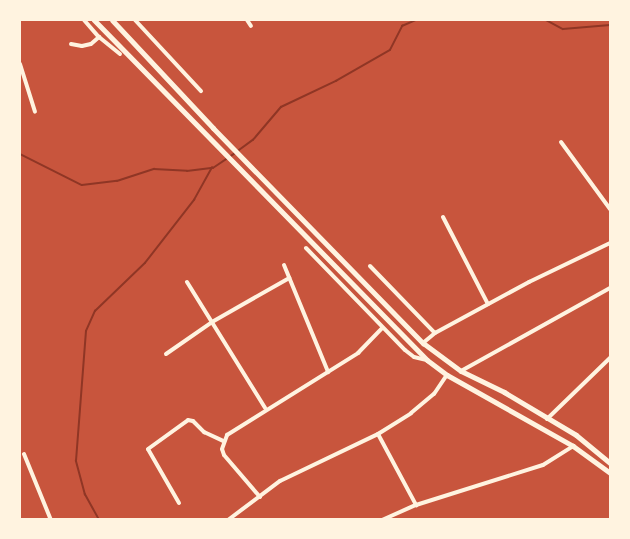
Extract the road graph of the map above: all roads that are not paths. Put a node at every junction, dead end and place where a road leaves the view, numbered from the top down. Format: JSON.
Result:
{"nodes":[{"id":1,"x":84,"y":20,"type":"edge"},
{"id":2,"x":94,"y":20,"type":"edge"},
{"id":3,"x":112,"y":20,"type":"edge"},
{"id":4,"x":135,"y":20,"type":"edge"},
{"id":5,"x":247,"y":20,"type":"edge"},
{"id":6,"x":250,"y":26,"type":"dead end"},
{"id":7,"x":99,"y":37,"type":"junction"},
{"id":8,"x":71,"y":44,"type":"dead end"},
{"id":9,"x":120,"y":54,"type":"dead end"},
{"id":10,"x":20,"y":64,"type":"edge"},
{"id":11,"x":201,"y":91,"type":"dead end"},
{"id":12,"x":35,"y":112,"type":"dead end"},
{"id":13,"x":561,"y":142,"type":"dead end"},
{"id":14,"x":610,"y":208,"type":"edge"},
{"id":15,"x":443,"y":217,"type":"dead end"},
{"id":16,"x":610,"y":243,"type":"edge"},
{"id":17,"x":306,"y":248,"type":"dead end"},
{"id":18,"x":284,"y":265,"type":"dead end"},
{"id":19,"x":370,"y":266,"type":"dead end"},
{"id":20,"x":290,"y":278,"type":"junction"},
{"id":21,"x":187,"y":282,"type":"dead end"},
{"id":22,"x":610,"y":288,"type":"edge"},
{"id":23,"x":488,"y":304,"type":"junction"},
{"id":24,"x":212,"y":322,"type":"junction"},
{"id":25,"x":382,"y":328,"type":"junction"},
{"id":26,"x":435,"y":333,"type":"junction"},
{"id":27,"x":423,"y":343,"type":"junction"},
{"id":28,"x":166,"y":354,"type":"dead end"},
{"id":29,"x":610,"y":358,"type":"edge"},
{"id":30,"x":427,"y":360,"type":"junction"},
{"id":31,"x":606,"y":362,"type":"junction"},
{"id":32,"x":610,"y":366,"type":"edge"},
{"id":33,"x":461,"y":371,"type":"junction"},
{"id":34,"x":328,"y":372,"type":"junction"},
{"id":35,"x":447,"y":375,"type":"junction"},
{"id":36,"x":265,"y":408,"type":"junction"},
{"id":37,"x":548,"y":419,"type":"junction"},
{"id":38,"x":378,"y":434,"type":"junction"},
{"id":39,"x":223,"y":441,"type":"junction"},
{"id":40,"x":573,"y":446,"type":"junction"},
{"id":41,"x":24,"y":454,"type":"dead end"},
{"id":42,"x":610,"y":463,"type":"edge"},
{"id":43,"x":610,"y":473,"type":"edge"},
{"id":44,"x":260,"y":497,"type":"junction"},
{"id":45,"x":178,"y":503,"type":"dead end"},
{"id":46,"x":416,"y":505,"type":"junction"},
{"id":47,"x":51,"y":519,"type":"edge"},
{"id":48,"x":228,"y":519,"type":"edge"},
{"id":49,"x":382,"y":519,"type":"edge"}],
"edges":[{"from":1,"to":7,"type":"street"},
{"from":2,"to":30,"type":"main road"},
{"from":3,"to":27,"type":"main road"},
{"from":4,"to":11,"type":"street"},
{"from":5,"to":6,"type":"street"},
{"from":7,"to":8,"type":"street"},
{"from":7,"to":9,"type":"street"},
{"from":10,"to":12,"type":"street"},
{"from":13,"to":14,"type":"street"},
{"from":15,"to":23,"type":"street"},
{"from":16,"to":23,"type":"street"},
{"from":17,"to":25,"type":"street"},
{"from":18,"to":20,"type":"street"},
{"from":19,"to":26,"type":"street"},
{"from":20,"to":24,"type":"street"},
{"from":20,"to":34,"type":"street"},
{"from":21,"to":24,"type":"street"},
{"from":22,"to":33,"type":"street"},
{"from":23,"to":26,"type":"street"},
{"from":24,"to":28,"type":"street"},
{"from":24,"to":36,"type":"street"},
{"from":25,"to":30,"type":"street"},
{"from":25,"to":34,"type":"street"},
{"from":26,"to":27,"type":"street"},
{"from":27,"to":33,"type":"main road"},
{"from":29,"to":31,"type":"street"},
{"from":30,"to":35,"type":"main road"},
{"from":31,"to":32,"type":"street"},
{"from":31,"to":37,"type":"street"},
{"from":33,"to":37,"type":"main road"},
{"from":34,"to":36,"type":"street"},
{"from":35,"to":38,"type":"street"},
{"from":35,"to":40,"type":"main road"},
{"from":36,"to":39,"type":"street"},
{"from":37,"to":42,"type":"main road"},
{"from":38,"to":44,"type":"street"},
{"from":38,"to":46,"type":"street"},
{"from":39,"to":44,"type":"street"},
{"from":39,"to":45,"type":"street"},
{"from":40,"to":43,"type":"main road"},
{"from":40,"to":46,"type":"street"},
{"from":41,"to":47,"type":"street"},
{"from":44,"to":48,"type":"street"},
{"from":46,"to":49,"type":"street"}]}
